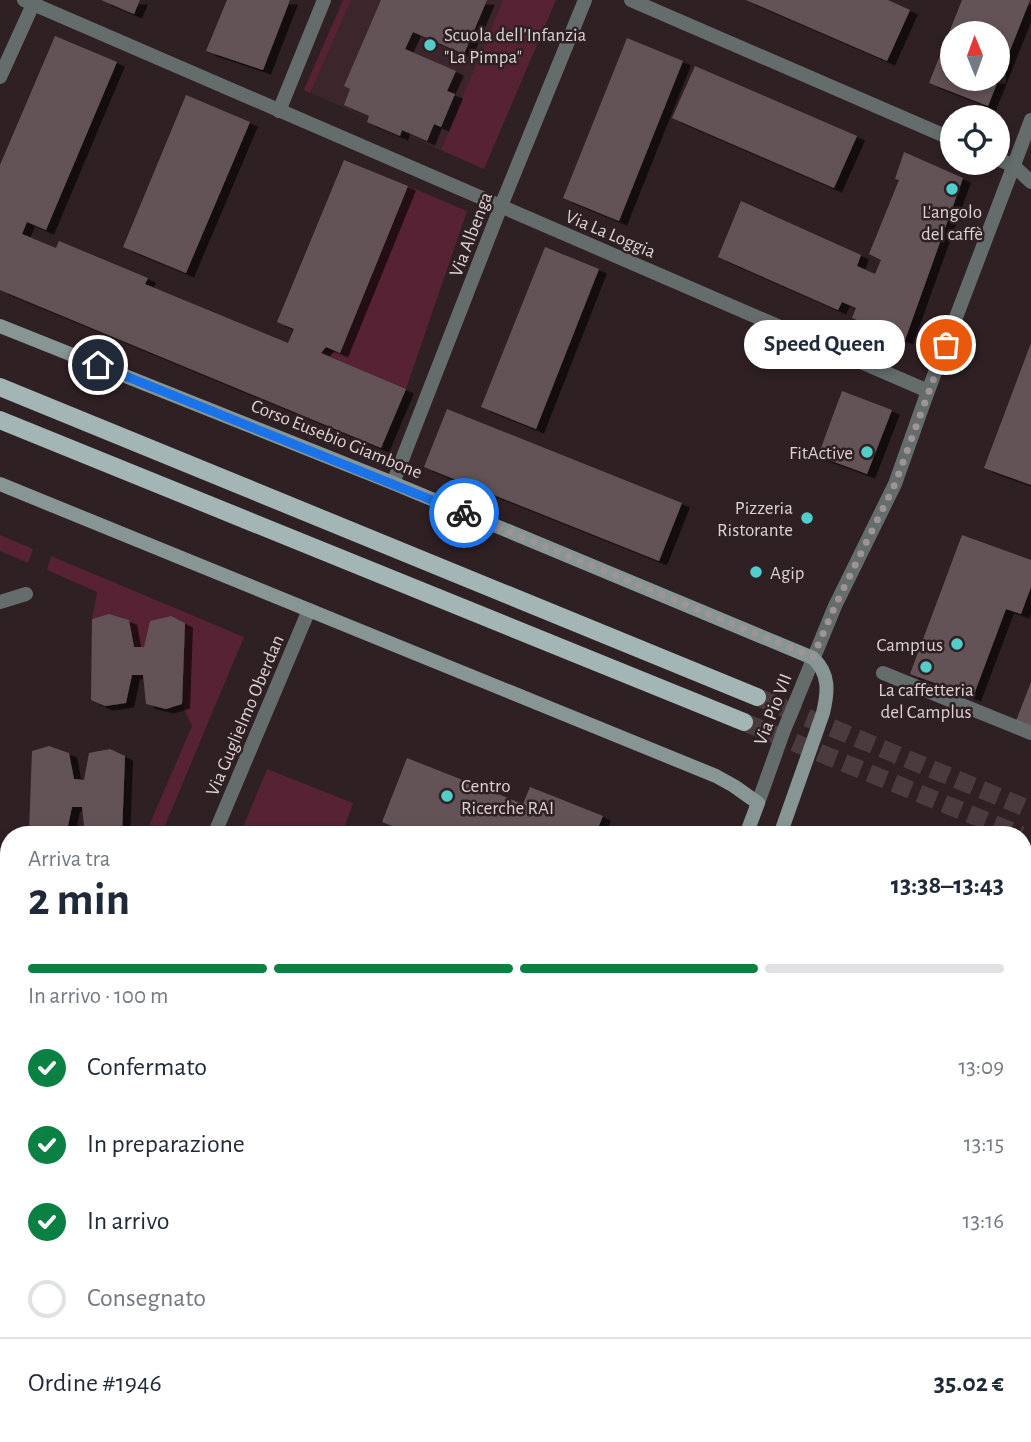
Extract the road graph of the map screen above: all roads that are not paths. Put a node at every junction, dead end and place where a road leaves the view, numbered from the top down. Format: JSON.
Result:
{"nodes":[{"id":1,"x":324,"y":0,"type":"edge"},
{"id":2,"x":585,"y":0,"type":"edge"},
{"id":3,"x":631,"y":0,"type":"edge"},
{"id":4,"x":30,"y":2,"type":"edge"},
{"id":5,"x":0,"y":77,"type":"edge"},
{"id":6,"x":279,"y":111,"type":"junction"},
{"id":7,"x":1031,"y":120,"type":"edge"},
{"id":8,"x":940,"y":134,"type":"edge"},
{"id":9,"x":1010,"y":164,"type":"edge"},
{"id":10,"x":1014,"y":166,"type":"junction"},
{"id":11,"x":1031,"y":182,"type":"edge"},
{"id":12,"x":501,"y":206,"type":"junction"},
{"id":13,"x":0,"y":326,"type":"edge"},
{"id":14,"x":0,"y":387,"type":"edge"},
{"id":15,"x":928,"y":391,"type":"junction"},
{"id":16,"x":0,"y":420,"type":"edge"},
{"id":17,"x":393,"y":483,"type":"junction"},
{"id":18,"x":0,"y":484,"type":"edge"},
{"id":19,"x":26,"y":594,"type":"dead end"},
{"id":20,"x":0,"y":602,"type":"edge"},
{"id":21,"x":309,"y":610,"type":"junction"},
{"id":22,"x":813,"y":657,"type":"junction"},
{"id":23,"x":883,"y":673,"type":"dead end"},
{"id":24,"x":757,"y":697,"type":"tunnel mouth"},
{"id":25,"x":744,"y":722,"type":"tunnel mouth"},
{"id":26,"x":1031,"y":733,"type":"edge"},
{"id":27,"x":758,"y":803,"type":"junction"},
{"id":28,"x":218,"y":826,"type":"edge"},
{"id":29,"x":749,"y":826,"type":"edge"},
{"id":30,"x":783,"y":826,"type":"edge"}],
"edges":[{"from":1,"to":6,"type":"street"},
{"from":2,"to":12,"type":"street","name":"Via Albenga"},
{"from":3,"to":8,"type":"street"},
{"from":4,"to":5,"type":"street"},
{"from":4,"to":6,"type":"street","name":"Via La Loggia"},
{"from":6,"to":12,"type":"street","name":"Via La Loggia"},
{"from":7,"to":10,"type":"street"},
{"from":9,"to":10,"type":"street"},
{"from":10,"to":11,"type":"street"},
{"from":10,"to":15,"type":"street"},
{"from":12,"to":15,"type":"street","name":"Via La Loggia"},
{"from":12,"to":17,"type":"street","name":"Via Albenga"},
{"from":13,"to":17,"type":"street","name":"Corso Eusebio Giambone"},
{"from":14,"to":24,"type":"main road"},
{"from":15,"to":22,"type":"street"},
{"from":16,"to":25,"type":"main road"},
{"from":17,"to":22,"type":"street","name":"Corso Eusebio Giambone"},
{"from":18,"to":21,"type":"street"},
{"from":19,"to":20,"type":"street"},
{"from":21,"to":27,"type":"street"},
{"from":21,"to":28,"type":"street","name":"Via Guglielmo Oberdan"},
{"from":22,"to":27,"type":"street","name":"Via Pio VII"},
{"from":22,"to":30,"type":"street","name":"Via Pio VII"},
{"from":23,"to":26,"type":"street"},
{"from":27,"to":29,"type":"street","name":"Via Pio VII"}]}
